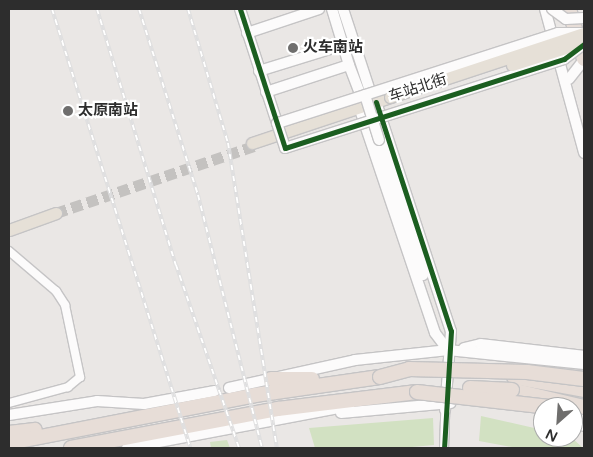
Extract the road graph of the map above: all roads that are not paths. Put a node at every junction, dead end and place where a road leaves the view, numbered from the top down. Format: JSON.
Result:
{"nodes":[{"id":1,"x":240,"y":9,"type":"edge"},
{"id":2,"x":319,"y":9,"type":"edge"},
{"id":3,"x":332,"y":9,"type":"edge"},
{"id":4,"x":343,"y":9,"type":"edge"},
{"id":5,"x":545,"y":9,"type":"edge"},
{"id":6,"x":552,"y":9,"type":"edge"},
{"id":7,"x":569,"y":9,"type":"edge"},
{"id":8,"x":584,"y":18,"type":"edge"},
{"id":9,"x":584,"y":33,"type":"edge"},
{"id":10,"x":246,"y":34,"type":"junction"},
{"id":11,"x":584,"y":43,"type":"edge"},
{"id":12,"x":343,"y":45,"type":"junction"},
{"id":13,"x":561,"y":46,"type":"junction"},
{"id":14,"x":584,"y":60,"type":"edge"},
{"id":15,"x":349,"y":65,"type":"junction"},
{"id":16,"x":259,"y":71,"type":"junction"},
{"id":17,"x":569,"y":79,"type":"junction"},
{"id":18,"x":266,"y":92,"type":"junction"},
{"id":19,"x":367,"y":100,"type":"junction"},
{"id":20,"x":374,"y":119,"type":"junction"},
{"id":21,"x":276,"y":121,"type":"junction"},
{"id":22,"x":584,"y":139,"type":"edge"},
{"id":23,"x":253,"y":145,"type":"tunnel mouth"},
{"id":24,"x":584,"y":153,"type":"edge"},
{"id":25,"x":9,"y":224,"type":"edge"},
{"id":26,"x":9,"y":230,"type":"edge"},
{"id":27,"x":9,"y":251,"type":"edge"},
{"id":28,"x":448,"y":350,"type":"junction"},
{"id":29,"x":584,"y":356,"type":"edge"},
{"id":30,"x":584,"y":364,"type":"edge"},
{"id":31,"x":380,"y":377,"type":"junction"},
{"id":32,"x":271,"y":379,"type":"junction"},
{"id":33,"x":584,"y":379,"type":"edge"},
{"id":34,"x":229,"y":388,"type":"dead end"},
{"id":35,"x":584,"y":390,"type":"edge"},
{"id":36,"x":215,"y":391,"type":"dead end"},
{"id":37,"x":417,"y":392,"type":"junction"},
{"id":38,"x":9,"y":402,"type":"edge"},
{"id":39,"x":533,"y":405,"type":"edge"},
{"id":40,"x":445,"y":406,"type":"junction"},
{"id":41,"x":584,"y":407,"type":"edge"},
{"id":42,"x":533,"y":411,"type":"edge"},
{"id":43,"x":9,"y":414,"type":"edge"},
{"id":44,"x":310,"y":414,"type":"junction"},
{"id":45,"x":9,"y":431,"type":"edge"},
{"id":46,"x":59,"y":431,"type":"junction"},
{"id":47,"x":9,"y":443,"type":"edge"},
{"id":48,"x":71,"y":448,"type":"edge"},
{"id":49,"x":127,"y":448,"type":"edge"},
{"id":50,"x":444,"y":448,"type":"edge"}],
"edges":[{"from":1,"to":10,"type":"street"},
{"from":2,"to":10,"type":"street"},
{"from":3,"to":12,"type":"street"},
{"from":4,"to":19,"type":"street"},
{"from":5,"to":24,"type":"street"},
{"from":6,"to":8,"type":"street","bridge":true},
{"from":6,"to":13,"type":"street"},
{"from":7,"to":14,"type":"highway"},
{"from":9,"to":13,"type":"main road","bridge":true},
{"from":10,"to":16,"type":"street"},
{"from":11,"to":13,"type":"main road","bridge":true},
{"from":12,"to":15,"type":"street"},
{"from":12,"to":16,"type":"street"},
{"from":13,"to":17,"type":"street"},
{"from":13,"to":19,"type":"street","bridge":true},
{"from":13,"to":19,"type":"main road","name":"车站北街","bridge":true},
{"from":13,"to":20,"type":"street","bridge":true},
{"from":14,"to":17,"type":"street"},
{"from":15,"to":18,"type":"street"},
{"from":15,"to":19,"type":"street"},
{"from":16,"to":18,"type":"street"},
{"from":17,"to":22,"type":"street"},
{"from":18,"to":21,"type":"street"},
{"from":19,"to":20,"type":"street","bridge":true},
{"from":19,"to":21,"type":"street","bridge":true},
{"from":19,"to":23,"type":"main road","name":"车站北街"},
{"from":19,"to":28,"type":"street"},
{"from":19,"to":28,"type":"street"},
{"from":20,"to":21,"type":"street","bridge":true},
{"from":20,"to":28,"type":"street","bridge":true},
{"from":25,"to":26,"type":"main road"},
{"from":27,"to":38,"type":"street"},
{"from":28,"to":29,"type":"street"},
{"from":28,"to":30,"type":"street"},
{"from":28,"to":32,"type":"street"},
{"from":28,"to":40,"type":"street"},
{"from":31,"to":32,"type":"highway"},
{"from":31,"to":33,"type":"highway","bridge":true},
{"from":31,"to":35,"type":"highway","bridge":true},
{"from":31,"to":46,"type":"highway"},
{"from":32,"to":34,"type":"street"},
{"from":36,"to":43,"type":"street"},
{"from":37,"to":39,"type":"highway","bridge":true},
{"from":37,"to":41,"type":"highway","bridge":true},
{"from":37,"to":44,"type":"street"},
{"from":37,"to":48,"type":"highway"},
{"from":40,"to":42,"type":"street"},
{"from":40,"to":44,"type":"street"},
{"from":40,"to":50,"type":"street"},
{"from":44,"to":49,"type":"street"},
{"from":45,"to":46,"type":"highway"},
{"from":46,"to":47,"type":"highway"}]}
